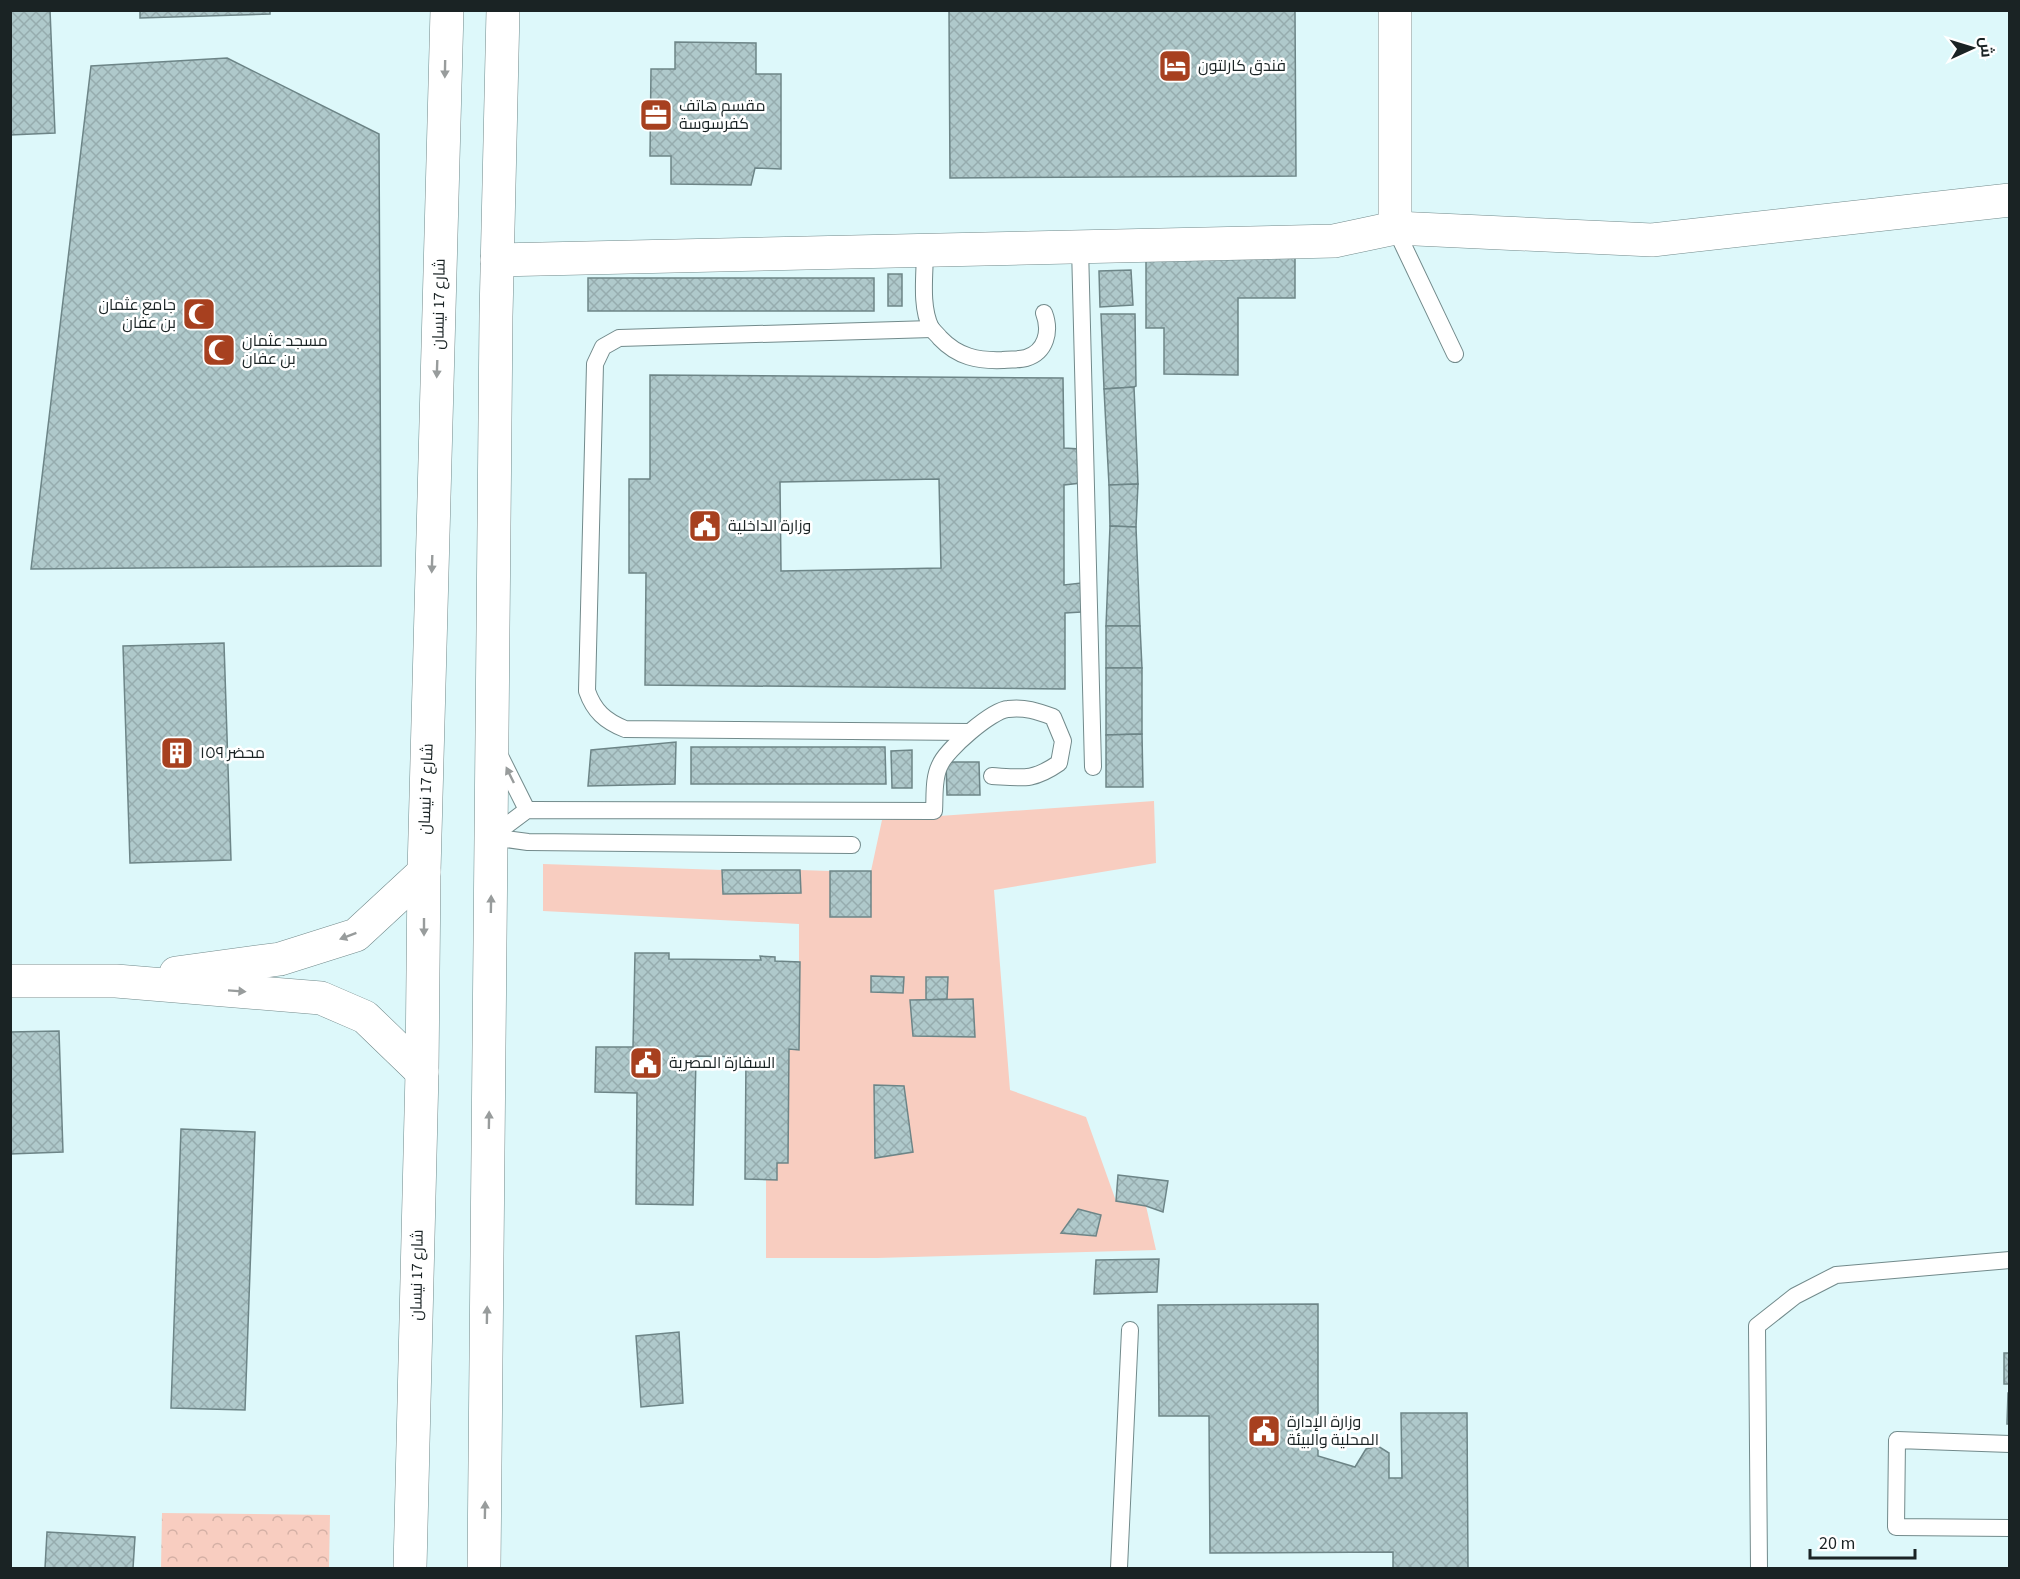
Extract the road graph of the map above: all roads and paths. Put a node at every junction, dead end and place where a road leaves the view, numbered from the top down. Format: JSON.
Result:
{"nodes":[{"id":1,"x":447,"y":10,"type":"edge"},
{"id":2,"x":503,"y":10,"type":"edge"},
{"id":3,"x":1395,"y":10,"type":"edge"},
{"id":4,"x":2010,"y":200,"type":"edge"},
{"id":5,"x":1395,"y":228,"type":"junction"},
{"id":6,"x":1080,"y":247,"type":"junction"},
{"id":7,"x":925,"y":250,"type":"junction"},
{"id":8,"x":497,"y":260,"type":"junction"},
{"id":9,"x":1044,"y":313,"type":"dead end"},
{"id":10,"x":932,"y":329,"type":"junction"},
{"id":11,"x":1455,"y":354,"type":"dead end"},
{"id":12,"x":969,"y":732,"type":"junction"},
{"id":13,"x":492,"y":739,"type":"junction"},
{"id":14,"x":1093,"y":767,"type":"dead end"},
{"id":15,"x":992,"y":776,"type":"dead end"},
{"id":16,"x":527,"y":810,"type":"junction"},
{"id":17,"x":491,"y":837,"type":"junction"},
{"id":18,"x":852,"y":845,"type":"dead end"},
{"id":19,"x":424,"y":872,"type":"junction"},
{"id":20,"x":10,"y":981,"type":"edge"},
{"id":21,"x":116,"y":981,"type":"junction"},
{"id":22,"x":422,"y":1072,"type":"junction"},
{"id":23,"x":2010,"y":1260,"type":"edge"},
{"id":24,"x":1130,"y":1329,"type":"dead end"},
{"id":25,"x":2010,"y":1444,"type":"edge"},
{"id":26,"x":2010,"y":1528,"type":"edge"},
{"id":27,"x":410,"y":1569,"type":"edge"},
{"id":28,"x":484,"y":1569,"type":"edge"},
{"id":29,"x":1119,"y":1569,"type":"edge"},
{"id":30,"x":1759,"y":1569,"type":"edge"}],
"edges":[{"from":1,"to":19,"type":"main road","name":"شارع 17 نيسان","one_way":true},
{"from":2,"to":8,"type":"main road"},
{"from":3,"to":5,"type":"main road"},
{"from":4,"to":5,"type":"main road"},
{"from":5,"to":6,"type":"main road"},
{"from":5,"to":11,"type":"lane"},
{"from":6,"to":7,"type":"main road"},
{"from":6,"to":14,"type":"lane"},
{"from":7,"to":8,"type":"main road"},
{"from":7,"to":10,"type":"lane"},
{"from":8,"to":13,"type":"main road"},
{"from":9,"to":10,"type":"lane"},
{"from":10,"to":12,"type":"lane"},
{"from":12,"to":15,"type":"lane"},
{"from":12,"to":16,"type":"lane"},
{"from":16,"to":13,"type":"lane","one_way":true},
{"from":13,"to":17,"type":"main road"},
{"from":16,"to":17,"type":"lane"},
{"from":17,"to":18,"type":"lane"},
{"from":28,"to":17,"type":"main road","one_way":true},
{"from":19,"to":21,"type":"main road","one_way":true},
{"from":19,"to":22,"type":"main road","name":"شارع 17 نيسان","one_way":true},
{"from":20,"to":21,"type":"main road"},
{"from":21,"to":22,"type":"main road","one_way":true},
{"from":22,"to":27,"type":"main road","name":"شارع 17 نيسان"},
{"from":23,"to":30,"type":"lane"},
{"from":24,"to":29,"type":"lane"},
{"from":25,"to":26,"type":"lane"}]}
